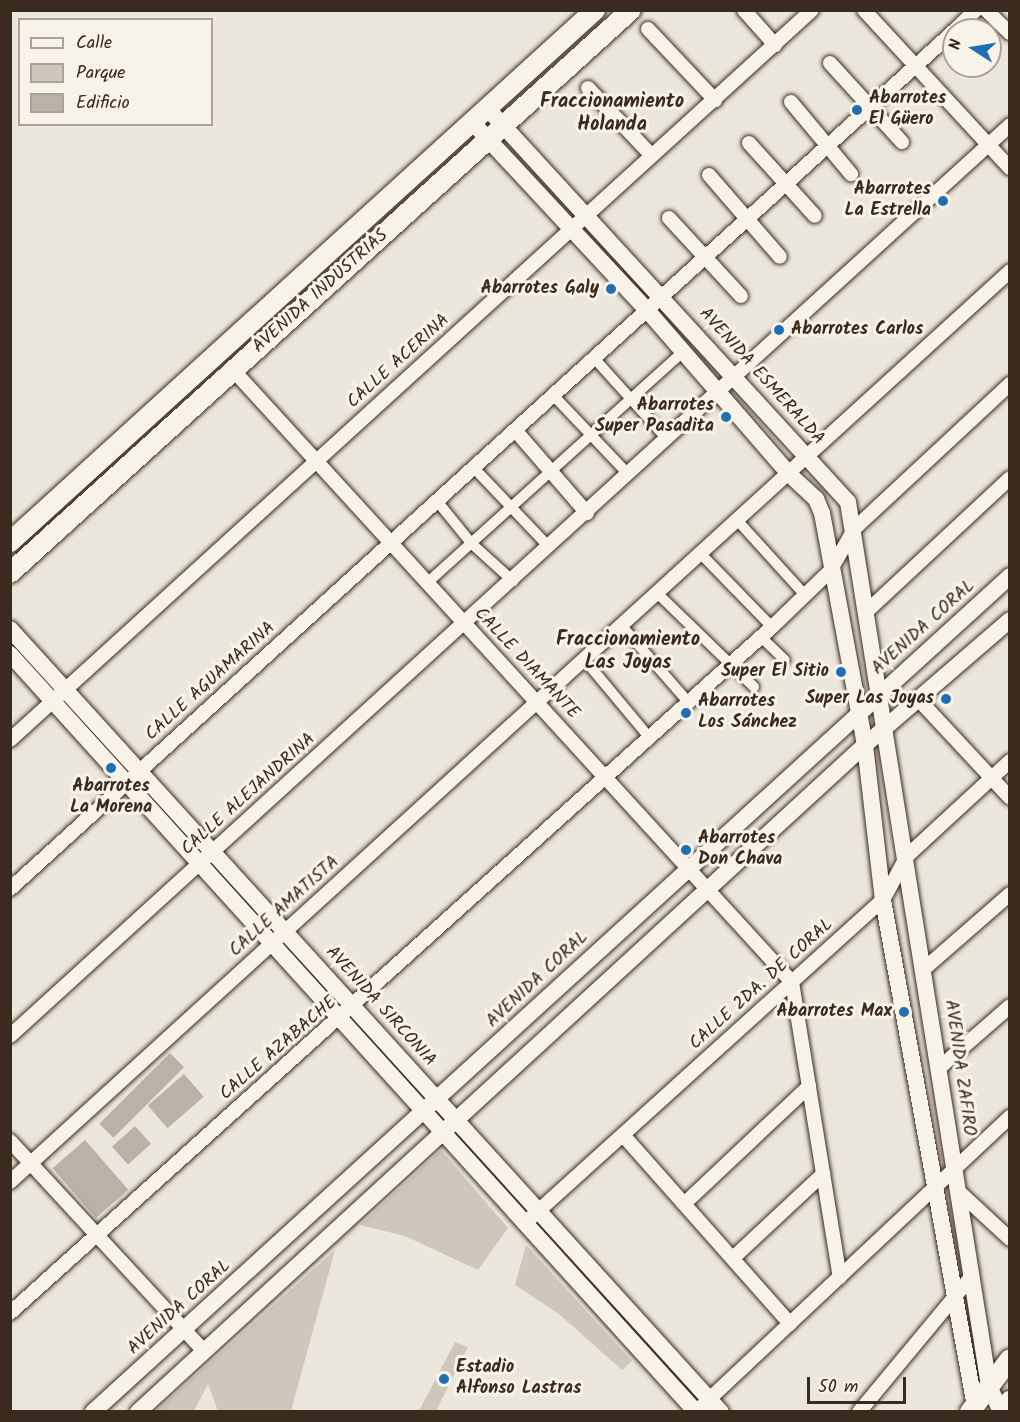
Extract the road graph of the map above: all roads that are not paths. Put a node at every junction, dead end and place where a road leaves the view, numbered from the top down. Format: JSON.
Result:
{"nodes":[{"id":1,"x":595,"y":10,"type":"edge"},
{"id":2,"x":631,"y":10,"type":"edge"},
{"id":3,"x":744,"y":10,"type":"edge"},
{"id":4,"x":812,"y":10,"type":"edge"},
{"id":5,"x":864,"y":10,"type":"edge"},
{"id":6,"x":986,"y":10,"type":"edge"},
{"id":7,"x":648,"y":29,"type":"dead end"},
{"id":8,"x":1010,"y":33,"type":"edge"},
{"id":9,"x":942,"y":41,"type":"edge"},
{"id":10,"x":774,"y":45,"type":"junction"},
{"id":11,"x":830,"y":63,"type":"dead end"},
{"id":12,"x":915,"y":66,"type":"junction"},
{"id":13,"x":588,"y":88,"type":"dead end"},
{"id":14,"x":715,"y":100,"type":"junction"},
{"id":15,"x":791,"y":102,"type":"dead end"},
{"id":16,"x":488,"y":108,"type":"junction"},
{"id":17,"x":868,"y":108,"type":"junction"},
{"id":18,"x":473,"y":123,"type":"junction"},
{"id":19,"x":1010,"y":125,"type":"edge"},
{"id":20,"x":505,"y":127,"type":"junction"},
{"id":21,"x":489,"y":141,"type":"junction"},
{"id":22,"x":902,"y":142,"type":"dead end"},
{"id":23,"x":749,"y":143,"type":"dead end"},
{"id":24,"x":988,"y":145,"type":"junction"},
{"id":25,"x":827,"y":146,"type":"junction"},
{"id":26,"x":652,"y":156,"type":"junction"},
{"id":27,"x":1010,"y":168,"type":"edge"},
{"id":28,"x":851,"y":174,"type":"dead end"},
{"id":29,"x":709,"y":175,"type":"dead end"},
{"id":30,"x":786,"y":183,"type":"junction"},
{"id":31,"x":587,"y":215,"type":"junction"},
{"id":32,"x":815,"y":216,"type":"dead end"},
{"id":33,"x":669,"y":218,"type":"dead end"},
{"id":34,"x":747,"y":219,"type":"junction"},
{"id":35,"x":570,"y":231,"type":"junction"},
{"id":36,"x":705,"y":257,"type":"junction"},
{"id":37,"x":780,"y":257,"type":"dead end"},
{"id":38,"x":1009,"y":271,"type":"edge"},
{"id":39,"x":662,"y":296,"type":"junction"},
{"id":40,"x":741,"y":296,"type":"dead end"},
{"id":41,"x":647,"y":310,"type":"junction"},
{"id":42,"x":683,"y":352,"type":"junction"},
{"id":43,"x":594,"y":358,"type":"junction"},
{"id":44,"x":234,"y":371,"type":"junction"},
{"id":45,"x":735,"y":377,"type":"junction"},
{"id":46,"x":1010,"y":384,"type":"edge"},
{"id":47,"x":718,"y":392,"type":"junction"},
{"id":48,"x":553,"y":395,"type":"junction"},
{"id":49,"x":633,"y":398,"type":"junction"},
{"id":50,"x":515,"y":430,"type":"junction"},
{"id":51,"x":591,"y":435,"type":"junction"},
{"id":52,"x":667,"y":439,"type":"junction"},
{"id":53,"x":805,"y":457,"type":"junction"},
{"id":54,"x":316,"y":462,"type":"junction"},
{"id":55,"x":474,"y":468,"type":"junction"},
{"id":56,"x":552,"y":471,"type":"junction"},
{"id":57,"x":788,"y":473,"type":"junction"},
{"id":58,"x":628,"y":474,"type":"junction"},
{"id":59,"x":1010,"y":478,"type":"edge"},
{"id":60,"x":437,"y":501,"type":"junction"},
{"id":61,"x":512,"y":506,"type":"junction"},
{"id":62,"x":587,"y":513,"type":"junction"},
{"id":63,"x":737,"y":519,"type":"junction"},
{"id":64,"x":855,"y":528,"type":"junction"},
{"id":65,"x":10,"y":542,"type":"edge"},
{"id":66,"x":391,"y":543,"type":"junction"},
{"id":67,"x":471,"y":543,"type":"junction"},
{"id":68,"x":549,"y":547,"type":"junction"},
{"id":69,"x":700,"y":553,"type":"junction"},
{"id":70,"x":830,"y":571,"type":"junction"},
{"id":71,"x":10,"y":573,"type":"edge"},
{"id":72,"x":1010,"y":576,"type":"edge"},
{"id":73,"x":513,"y":581,"type":"junction"},
{"id":74,"x":427,"y":583,"type":"junction"},
{"id":75,"x":657,"y":592,"type":"junction"},
{"id":76,"x":806,"y":595,"type":"junction"},
{"id":77,"x":867,"y":611,"type":"junction"},
{"id":78,"x":1010,"y":620,"type":"edge"},
{"id":79,"x":465,"y":624,"type":"junction"},
{"id":80,"x":621,"y":625,"type":"junction"},
{"id":81,"x":772,"y":627,"type":"junction"},
{"id":82,"x":10,"y":629,"type":"edge"},
{"id":83,"x":761,"y":637,"type":"junction"},
{"id":84,"x":10,"y":654,"type":"edge"},
{"id":85,"x":584,"y":659,"type":"junction"},
{"id":86,"x":785,"y":660,"type":"dead end"},
{"id":87,"x":730,"y":665,"type":"junction"},
{"id":88,"x":754,"y":687,"type":"dead end"},
{"id":89,"x":60,"y":695,"type":"junction"},
{"id":90,"x":879,"y":696,"type":"junction"},
{"id":91,"x":920,"y":700,"type":"junction"},
{"id":92,"x":536,"y":702,"type":"junction"},
{"id":93,"x":689,"y":703,"type":"junction"},
{"id":94,"x":857,"y":715,"type":"junction"},
{"id":95,"x":887,"y":729,"type":"junction"},
{"id":96,"x":649,"y":737,"type":"junction"},
{"id":97,"x":10,"y":740,"type":"edge"},
{"id":98,"x":866,"y":745,"type":"junction"},
{"id":99,"x":1010,"y":761,"type":"edge"},
{"id":100,"x":134,"y":776,"type":"junction"},
{"id":101,"x":605,"y":776,"type":"junction"},
{"id":102,"x":991,"y":778,"type":"junction"},
{"id":103,"x":1010,"y":798,"type":"edge"},
{"id":104,"x":907,"y":856,"type":"junction"},
{"id":105,"x":207,"y":857,"type":"junction"},
{"id":106,"x":687,"y":867,"type":"junction"},
{"id":107,"x":10,"y":889,"type":"edge"},
{"id":108,"x":708,"y":889,"type":"junction"},
{"id":109,"x":1010,"y":894,"type":"edge"},
{"id":110,"x":883,"y":900,"type":"junction"},
{"id":111,"x":279,"y":937,"type":"junction"},
{"id":112,"x":924,"y":969,"type":"junction"},
{"id":113,"x":792,"y":982,"type":"junction"},
{"id":114,"x":1010,"y":1006,"type":"edge"},
{"id":115,"x":354,"y":1008,"type":"junction"},
{"id":116,"x":340,"y":1019,"type":"junction"},
{"id":117,"x":10,"y":1036,"type":"edge"},
{"id":118,"x":939,"y":1068,"type":"junction"},
{"id":119,"x":809,"y":1086,"type":"junction"},
{"id":120,"x":438,"y":1100,"type":"junction"},
{"id":121,"x":423,"y":1113,"type":"junction"},
{"id":122,"x":1010,"y":1117,"type":"edge"},
{"id":123,"x":459,"y":1121,"type":"junction"},
{"id":124,"x":623,"y":1135,"type":"junction"},
{"id":125,"x":444,"y":1136,"type":"junction"},
{"id":126,"x":10,"y":1141,"type":"edge"},
{"id":127,"x":31,"y":1163,"type":"junction"},
{"id":128,"x":954,"y":1172,"type":"junction"},
{"id":129,"x":823,"y":1174,"type":"junction"},
{"id":130,"x":10,"y":1182,"type":"edge"},
{"id":131,"x":936,"y":1190,"type":"junction"},
{"id":132,"x":957,"y":1190,"type":"junction"},
{"id":133,"x":684,"y":1204,"type":"junction"},
{"id":134,"x":539,"y":1211,"type":"junction"},
{"id":135,"x":525,"y":1223,"type":"junction"},
{"id":136,"x":96,"y":1233,"type":"junction"},
{"id":137,"x":1010,"y":1239,"type":"edge"},
{"id":138,"x":734,"y":1257,"type":"junction"},
{"id":139,"x":840,"y":1277,"type":"junction"},
{"id":140,"x":971,"y":1277,"type":"junction"},
{"id":141,"x":954,"y":1298,"type":"junction"},
{"id":142,"x":10,"y":1313,"type":"edge"},
{"id":143,"x":790,"y":1324,"type":"junction"},
{"id":144,"x":184,"y":1330,"type":"junction"},
{"id":145,"x":204,"y":1351,"type":"junction"},
{"id":146,"x":1010,"y":1359,"type":"edge"},
{"id":147,"x":989,"y":1386,"type":"junction"},
{"id":148,"x":710,"y":1399,"type":"junction"},
{"id":149,"x":1010,"y":1401,"type":"edge"},
{"id":150,"x":973,"y":1410,"type":"edge"},
{"id":151,"x":696,"y":1411,"type":"edge"},
{"id":152,"x":93,"y":1412,"type":"edge"},
{"id":153,"x":138,"y":1412,"type":"edge"},
{"id":154,"x":721,"y":1412,"type":"edge"},
{"id":155,"x":859,"y":1412,"type":"edge"},
{"id":156,"x":1001,"y":1412,"type":"edge"}],
"edges":[{"from":1,"to":16,"type":"main road","name":"AVENIDA INDUSTRIAS"},
{"from":2,"to":20,"type":"main road","name":"AVENIDA INDUSTRIAS"},
{"from":3,"to":10,"type":"street"},
{"from":4,"to":10,"type":"street","name":"CALLE ACERINA"},
{"from":5,"to":12,"type":"street"},
{"from":6,"to":8,"type":"street"},
{"from":7,"to":14,"type":"street"},
{"from":9,"to":12,"type":"street","name":"CALLE AGUAMARINA"},
{"from":10,"to":14,"type":"street","name":"CALLE ACERINA"},
{"from":11,"to":17,"type":"street"},
{"from":12,"to":17,"type":"street","name":"CALLE AGUAMARINA"},
{"from":12,"to":24,"type":"street"},
{"from":13,"to":26,"type":"street"},
{"from":14,"to":26,"type":"street","name":"CALLE ACERINA"},
{"from":15,"to":25,"type":"street"},
{"from":16,"to":18,"type":"main road","name":"AVENIDA INDUSTRIAS"},
{"from":16,"to":20,"type":"street","name":"AVENIDA ESMERALDA"},
{"from":17,"to":22,"type":"street"},
{"from":17,"to":25,"type":"street","name":"CALLE AGUAMARINA"},
{"from":18,"to":21,"type":"street"},
{"from":18,"to":65,"type":"main road","name":"AVENIDA INDUSTRIAS"},
{"from":19,"to":24,"type":"street","name":"CALLE ALEJANDRINA"},
{"from":20,"to":21,"type":"main road","name":"AVENIDA INDUSTRIAS"},
{"from":20,"to":31,"type":"street","name":"AVENIDA ESMERALDA"},
{"from":21,"to":35,"type":"street"},
{"from":21,"to":44,"type":"main road","name":"AVENIDA INDUSTRIAS"},
{"from":23,"to":30,"type":"street"},
{"from":24,"to":27,"type":"street"},
{"from":24,"to":45,"type":"street","name":"CALLE ALEJANDRINA"},
{"from":25,"to":28,"type":"street"},
{"from":25,"to":30,"type":"street","name":"CALLE AGUAMARINA"},
{"from":26,"to":31,"type":"street","name":"CALLE ACERINA"},
{"from":29,"to":34,"type":"street"},
{"from":30,"to":32,"type":"street"},
{"from":30,"to":34,"type":"street","name":"CALLE AGUAMARINA"},
{"from":31,"to":35,"type":"street","name":"CALLE ACERINA"},
{"from":31,"to":39,"type":"street","name":"AVENIDA ESMERALDA"},
{"from":33,"to":36,"type":"street"},
{"from":34,"to":36,"type":"street","name":"CALLE AGUAMARINA"},
{"from":34,"to":37,"type":"street"},
{"from":35,"to":41,"type":"street"},
{"from":35,"to":54,"type":"street","name":"CALLE ACERINA"},
{"from":36,"to":39,"type":"street","name":"CALLE AGUAMARINA"},
{"from":36,"to":40,"type":"street"},
{"from":38,"to":53,"type":"street","name":"CALLE AMATISTA"},
{"from":39,"to":41,"type":"street","name":"CALLE AGUAMARINA"},
{"from":39,"to":45,"type":"street","name":"AVENIDA ESMERALDA"},
{"from":41,"to":42,"type":"street"},
{"from":41,"to":43,"type":"street","name":"CALLE AGUAMARINA"},
{"from":42,"to":47,"type":"street"},
{"from":42,"to":49,"type":"street"},
{"from":43,"to":48,"type":"street","name":"CALLE AGUAMARINA"},
{"from":43,"to":49,"type":"street"},
{"from":44,"to":54,"type":"street","name":"CALLE DIAMANTE"},
{"from":44,"to":71,"type":"main road","name":"AVENIDA INDUSTRIAS"},
{"from":45,"to":47,"type":"street","name":"CALLE ALEJANDRINA"},
{"from":45,"to":53,"type":"street","name":"AVENIDA ESMERALDA"},
{"from":46,"to":64,"type":"street","name":"CALLE AZABACHE"},
{"from":47,"to":52,"type":"street","name":"CALLE ALEJANDRINA"},
{"from":47,"to":57,"type":"street"},
{"from":48,"to":50,"type":"street","name":"CALLE AGUAMARINA"},
{"from":48,"to":51,"type":"street"},
{"from":49,"to":51,"type":"street"},
{"from":49,"to":52,"type":"street"},
{"from":50,"to":55,"type":"street","name":"CALLE AGUAMARINA"},
{"from":50,"to":56,"type":"street"},
{"from":51,"to":56,"type":"street"},
{"from":51,"to":58,"type":"street"},
{"from":52,"to":58,"type":"street","name":"CALLE ALEJANDRINA"},
{"from":53,"to":57,"type":"street","name":"CALLE AMATISTA"},
{"from":53,"to":64,"type":"street","name":"AVENIDA ESMERALDA"},
{"from":54,"to":66,"type":"street","name":"CALLE DIAMANTE"},
{"from":54,"to":89,"type":"street","name":"CALLE ACERINA"},
{"from":55,"to":60,"type":"street","name":"CALLE AGUAMARINA"},
{"from":55,"to":61,"type":"street"},
{"from":56,"to":61,"type":"street"},
{"from":56,"to":62,"type":"street"},
{"from":57,"to":63,"type":"street","name":"CALLE AMATISTA"},
{"from":57,"to":70,"type":"street"},
{"from":58,"to":62,"type":"street","name":"CALLE ALEJANDRINA"},
{"from":59,"to":77,"type":"street"},
{"from":60,"to":66,"type":"street","name":"CALLE AGUAMARINA"},
{"from":60,"to":67,"type":"street"},
{"from":61,"to":67,"type":"street"},
{"from":61,"to":68,"type":"street"},
{"from":62,"to":68,"type":"street","name":"CALLE ALEJANDRINA"},
{"from":63,"to":69,"type":"street","name":"CALLE AMATISTA"},
{"from":63,"to":76,"type":"street"},
{"from":64,"to":70,"type":"street","name":"CALLE AZABACHE"},
{"from":64,"to":77,"type":"street","name":"AVENIDA ESMERALDA"},
{"from":66,"to":74,"type":"street","name":"CALLE DIAMANTE"},
{"from":66,"to":100,"type":"street","name":"CALLE AGUAMARINA"},
{"from":67,"to":73,"type":"street"},
{"from":67,"to":74,"type":"street"},
{"from":68,"to":73,"type":"street","name":"CALLE ALEJANDRINA"},
{"from":69,"to":75,"type":"street","name":"CALLE AMATISTA"},
{"from":69,"to":81,"type":"street"},
{"from":70,"to":76,"type":"street","name":"CALLE AZABACHE"},
{"from":70,"to":94,"type":"street"},
{"from":72,"to":90,"type":"street","name":"AVENIDA CORAL"},
{"from":73,"to":79,"type":"street","name":"CALLE ALEJANDRINA"},
{"from":74,"to":79,"type":"street","name":"CALLE DIAMANTE"},
{"from":75,"to":80,"type":"street","name":"CALLE AMATISTA"},
{"from":75,"to":87,"type":"street"},
{"from":76,"to":81,"type":"street","name":"CALLE AZABACHE"},
{"from":77,"to":90,"type":"street","name":"AVENIDA ESMERALDA"},
{"from":78,"to":91,"type":"street"},
{"from":79,"to":92,"type":"street","name":"CALLE DIAMANTE"},
{"from":79,"to":105,"type":"street","name":"CALLE ALEJANDRINA"},
{"from":80,"to":85,"type":"street","name":"CALLE AMATISTA"},
{"from":80,"to":93,"type":"street"},
{"from":81,"to":83,"type":"street","name":"CALLE AZABACHE"},
{"from":82,"to":89,"type":"street","name":"AVENIDA SIRCONIA"},
{"from":83,"to":86,"type":"street"},
{"from":83,"to":87,"type":"street","name":"CALLE AZABACHE"},
{"from":84,"to":89,"type":"street","name":"AVENIDA SIRCONIA"},
{"from":85,"to":92,"type":"street","name":"CALLE AMATISTA"},
{"from":85,"to":96,"type":"street"},
{"from":87,"to":88,"type":"street"},
{"from":87,"to":93,"type":"street","name":"CALLE AZABACHE"},
{"from":89,"to":97,"type":"street","name":"CALLE ACERINA"},
{"from":89,"to":100,"type":"street","name":"AVENIDA SIRCONIA"},
{"from":90,"to":94,"type":"street","name":"AVENIDA CORAL"},
{"from":90,"to":95,"type":"street","name":"AVENIDA ESMERALDA"},
{"from":91,"to":95,"type":"street"},
{"from":91,"to":102,"type":"street"},
{"from":92,"to":101,"type":"street","name":"CALLE DIAMANTE"},
{"from":92,"to":111,"type":"street","name":"CALLE AMATISTA"},
{"from":93,"to":96,"type":"street","name":"CALLE AZABACHE"},
{"from":94,"to":98,"type":"street"},
{"from":94,"to":106,"type":"street","name":"AVENIDA CORAL"},
{"from":95,"to":98,"type":"street"},
{"from":95,"to":104,"type":"street","name":"AVENIDA ZAFIRO"},
{"from":96,"to":101,"type":"street","name":"CALLE AZABACHE"},
{"from":98,"to":108,"type":"street"},
{"from":98,"to":110,"type":"street"},
{"from":99,"to":102,"type":"street","name":"CALLE 2DA. DE CORAL"},
{"from":100,"to":105,"type":"street","name":"AVENIDA SIRCONIA"},
{"from":100,"to":107,"type":"street","name":"CALLE AGUAMARINA"},
{"from":101,"to":106,"type":"street","name":"CALLE DIAMANTE"},
{"from":101,"to":115,"type":"street","name":"CALLE AZABACHE"},
{"from":102,"to":103,"type":"street"},
{"from":102,"to":104,"type":"street","name":"CALLE 2DA. DE CORAL"},
{"from":104,"to":110,"type":"street","name":"CALLE 2DA. DE CORAL"},
{"from":104,"to":112,"type":"street","name":"AVENIDA ZAFIRO"},
{"from":105,"to":111,"type":"street","name":"AVENIDA SIRCONIA"},
{"from":105,"to":117,"type":"street","name":"CALLE ALEJANDRINA"},
{"from":106,"to":108,"type":"street","name":"CALLE DIAMANTE"},
{"from":106,"to":120,"type":"street","name":"AVENIDA CORAL"},
{"from":108,"to":113,"type":"street","name":"CALLE DIAMANTE"},
{"from":108,"to":123,"type":"street"},
{"from":109,"to":112,"type":"street"},
{"from":110,"to":113,"type":"street","name":"CALLE 2DA. DE CORAL"},
{"from":110,"to":131,"type":"street"},
{"from":111,"to":115,"type":"street","name":"AVENIDA SIRCONIA"},
{"from":111,"to":116,"type":"street","name":"AVENIDA SIRCONIA"},
{"from":111,"to":127,"type":"street","name":"CALLE AMATISTA"},
{"from":112,"to":118,"type":"street","name":"AVENIDA ZAFIRO"},
{"from":113,"to":119,"type":"street"},
{"from":113,"to":124,"type":"street","name":"CALLE 2DA. DE CORAL"},
{"from":114,"to":118,"type":"street"},
{"from":115,"to":116,"type":"street","name":"CALLE AZABACHE"},
{"from":115,"to":120,"type":"street","name":"AVENIDA SIRCONIA"},
{"from":116,"to":121,"type":"street","name":"AVENIDA SIRCONIA"},
{"from":116,"to":136,"type":"street","name":"CALLE AZABACHE"},
{"from":118,"to":128,"type":"street","name":"AVENIDA ZAFIRO"},
{"from":119,"to":129,"type":"street"},
{"from":119,"to":133,"type":"street"},
{"from":120,"to":121,"type":"street","name":"AVENIDA CORAL"},
{"from":120,"to":123,"type":"street","name":"AVENIDA SIRCONIA"},
{"from":121,"to":125,"type":"street","name":"AVENIDA SIRCONIA"},
{"from":121,"to":144,"type":"street","name":"AVENIDA CORAL"},
{"from":122,"to":128,"type":"street"},
{"from":123,"to":125,"type":"street"},
{"from":123,"to":134,"type":"street","name":"AVENIDA SIRCONIA"},
{"from":124,"to":133,"type":"street"},
{"from":124,"to":134,"type":"street","name":"CALLE 2DA. DE CORAL"},
{"from":125,"to":135,"type":"street","name":"AVENIDA SIRCONIA"},
{"from":125,"to":145,"type":"street"},
{"from":126,"to":127,"type":"street"},
{"from":127,"to":130,"type":"street","name":"CALLE AMATISTA"},
{"from":127,"to":136,"type":"street"},
{"from":128,"to":131,"type":"street"},
{"from":128,"to":132,"type":"street","name":"AVENIDA ZAFIRO"},
{"from":129,"to":138,"type":"street"},
{"from":129,"to":139,"type":"street"},
{"from":131,"to":139,"type":"street"},
{"from":131,"to":141,"type":"street"},
{"from":132,"to":137,"type":"street"},
{"from":132,"to":140,"type":"street","name":"AVENIDA ZAFIRO"},
{"from":133,"to":138,"type":"street"},
{"from":134,"to":135,"type":"street","name":"CALLE 2DA. DE CORAL"},
{"from":134,"to":148,"type":"street","name":"AVENIDA SIRCONIA"},
{"from":135,"to":151,"type":"street","name":"AVENIDA SIRCONIA"},
{"from":136,"to":142,"type":"street","name":"CALLE AZABACHE"},
{"from":136,"to":144,"type":"street"},
{"from":138,"to":143,"type":"street"},
{"from":139,"to":143,"type":"street"},
{"from":140,"to":141,"type":"street"},
{"from":140,"to":147,"type":"street","name":"AVENIDA ZAFIRO"},
{"from":141,"to":150,"type":"street"},
{"from":141,"to":155,"type":"street"},
{"from":143,"to":148,"type":"street"},
{"from":144,"to":145,"type":"street"},
{"from":144,"to":152,"type":"street","name":"AVENIDA CORAL"},
{"from":145,"to":153,"type":"street"},
{"from":146,"to":147,"type":"main road"},
{"from":147,"to":150,"type":"main road"},
{"from":147,"to":156,"type":"street","name":"AVENIDA ZAFIRO"},
{"from":148,"to":151,"type":"street"},
{"from":148,"to":154,"type":"street","name":"AVENIDA SIRCONIA"},
{"from":149,"to":156,"type":"main road"}]}
